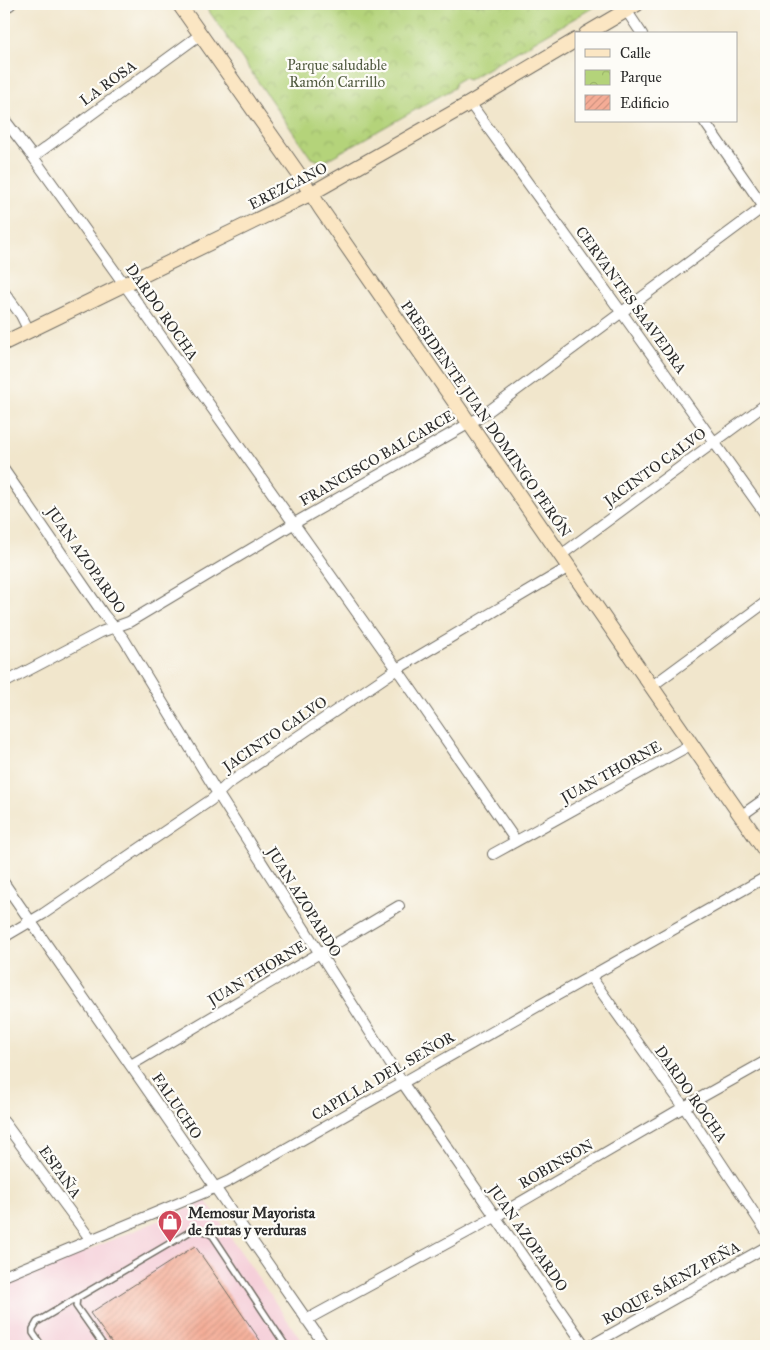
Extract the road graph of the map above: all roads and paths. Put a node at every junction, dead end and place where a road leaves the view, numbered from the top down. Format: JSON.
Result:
{"nodes":[{"id":1,"x":11,"y":4,"type":"edge"},
{"id":2,"x":179,"y":4,"type":"edge"},
{"id":3,"x":628,"y":6,"type":"edge"},
{"id":4,"x":4,"y":9,"type":"edge"},
{"id":5,"x":589,"y":32,"type":"edge"},
{"id":6,"x":641,"y":32,"type":"edge"},
{"id":7,"x":201,"y":34,"type":"junction"},
{"id":8,"x":575,"y":41,"type":"edge"},
{"id":9,"x":470,"y":103,"type":"junction"},
{"id":10,"x":4,"y":119,"type":"edge"},
{"id":11,"x":705,"y":122,"type":"edge"},
{"id":12,"x":33,"y":157,"type":"junction"},
{"id":13,"x":312,"y":194,"type":"junction"},
{"id":14,"x":765,"y":207,"type":"edge"},
{"id":15,"x":124,"y":284,"type":"junction"},
{"id":16,"x":4,"y":292,"type":"edge"},
{"id":17,"x":622,"y":313,"type":"junction"},
{"id":18,"x":29,"y":331,"type":"junction"},
{"id":19,"x":4,"y":343,"type":"edge"},
{"id":20,"x":766,"y":404,"type":"edge"},
{"id":21,"x":470,"y":423,"type":"junction"},
{"id":22,"x":714,"y":443,"type":"junction"},
{"id":23,"x":4,"y":470,"type":"edge"},
{"id":24,"x":766,"y":515,"type":"edge"},
{"id":25,"x":293,"y":524,"type":"junction"},
{"id":26,"x":561,"y":555,"type":"junction"},
{"id":27,"x":569,"y":567,"type":"junction"},
{"id":28,"x":766,"y":602,"type":"edge"},
{"id":29,"x":114,"y":627,"type":"junction"},
{"id":30,"x":397,"y":670,"type":"junction"},
{"id":31,"x":4,"y":683,"type":"edge"},
{"id":32,"x":652,"y":686,"type":"junction"},
{"id":33,"x":692,"y":744,"type":"junction"},
{"id":34,"x":218,"y":794,"type":"junction"},
{"id":35,"x":766,"y":798,"type":"edge"},
{"id":36,"x":742,"y":816,"type":"junction"},
{"id":37,"x":516,"y":841,"type":"junction"},
{"id":38,"x":766,"y":852,"type":"edge"},
{"id":39,"x":493,"y":854,"type":"dead end"},
{"id":40,"x":766,"y":877,"type":"edge"},
{"id":41,"x":4,"y":883,"type":"edge"},
{"id":42,"x":399,"y":906,"type":"dead end"},
{"id":43,"x":31,"y":921,"type":"junction"},
{"id":44,"x":4,"y":937,"type":"edge"},
{"id":45,"x":319,"y":953,"type":"junction"},
{"id":46,"x":590,"y":976,"type":"junction"},
{"id":47,"x":766,"y":1061,"type":"edge"},
{"id":48,"x":130,"y":1065,"type":"junction"},
{"id":49,"x":402,"y":1082,"type":"junction"},
{"id":50,"x":684,"y":1108,"type":"junction"},
{"id":51,"x":4,"y":1122,"type":"edge"},
{"id":52,"x":215,"y":1188,"type":"junction"},
{"id":53,"x":495,"y":1217,"type":"junction"},
{"id":54,"x":766,"y":1231,"type":"edge"},
{"id":55,"x":91,"y":1240,"type":"junction"},
{"id":56,"x":766,"y":1247,"type":"edge"},
{"id":57,"x":4,"y":1276,"type":"edge"},
{"id":58,"x":77,"y":1298,"type":"junction"},
{"id":59,"x":306,"y":1320,"type":"junction"},
{"id":60,"x":42,"y":1346,"type":"edge"},
{"id":61,"x":104,"y":1346,"type":"edge"},
{"id":62,"x":286,"y":1346,"type":"edge"},
{"id":63,"x":325,"y":1346,"type":"edge"},
{"id":64,"x":585,"y":1346,"type":"edge"},
{"id":65,"x":590,"y":1346,"type":"edge"}],
"edges":[{"from":1,"to":4,"type":"street"},
{"from":2,"to":7,"type":"street","name":"PRESIDENTE JUAN DOMINGO PERÓN"},
{"from":3,"to":5,"type":"street"},
{"from":3,"to":6,"type":"street"},
{"from":7,"to":12,"type":"street","name":"LA ROSA"},
{"from":7,"to":13,"type":"street","name":"PRESIDENTE JUAN DOMINGO PERÓN"},
{"from":8,"to":9,"type":"street","name":"EREZCANO"},
{"from":9,"to":13,"type":"street","name":"EREZCANO"},
{"from":9,"to":17,"type":"street","name":"CERVANTES SAAVEDRA"},
{"from":10,"to":12,"type":"street","name":"DARDO ROCHA"},
{"from":11,"to":14,"type":"street"},
{"from":12,"to":15,"type":"street","name":"DARDO ROCHA"},
{"from":13,"to":15,"type":"street","name":"EREZCANO"},
{"from":13,"to":21,"type":"street","name":"PRESIDENTE JUAN DOMINGO PERÓN"},
{"from":14,"to":17,"type":"street","name":"FRANCISCO BALCARCE"},
{"from":15,"to":18,"type":"street","name":"EREZCANO"},
{"from":15,"to":25,"type":"street","name":"DARDO ROCHA"},
{"from":16,"to":18,"type":"street"},
{"from":17,"to":21,"type":"street","name":"FRANCISCO BALCARCE"},
{"from":17,"to":22,"type":"street","name":"CERVANTES SAAVEDRA"},
{"from":18,"to":19,"type":"street","name":"EREZCANO"},
{"from":20,"to":22,"type":"street","name":"JACINTO CALVO"},
{"from":21,"to":25,"type":"street","name":"FRANCISCO BALCARCE"},
{"from":21,"to":26,"type":"street","name":"PRESIDENTE JUAN DOMINGO PERÓN"},
{"from":22,"to":24,"type":"street","name":"CERVANTES SAAVEDRA"},
{"from":22,"to":26,"type":"street","name":"JACINTO CALVO"},
{"from":23,"to":29,"type":"street","name":"JUAN AZOPARDO"},
{"from":25,"to":29,"type":"street","name":"FRANCISCO BALCARCE"},
{"from":25,"to":30,"type":"street","name":"DARDO ROCHA"},
{"from":26,"to":27,"type":"street","name":"PRESIDENTE JUAN DOMINGO PERÓN"},
{"from":27,"to":30,"type":"street","name":"JACINTO CALVO"},
{"from":27,"to":32,"type":"street","name":"PRESIDENTE JUAN DOMINGO PERÓN"},
{"from":28,"to":32,"type":"street"},
{"from":29,"to":31,"type":"street","name":"FRANCISCO BALCARCE"},
{"from":29,"to":34,"type":"street","name":"JUAN AZOPARDO"},
{"from":30,"to":34,"type":"street","name":"JACINTO CALVO"},
{"from":30,"to":37,"type":"street","name":"DARDO ROCHA"},
{"from":32,"to":33,"type":"street","name":"PRESIDENTE JUAN DOMINGO PERÓN"},
{"from":33,"to":36,"type":"street","name":"PRESIDENTE JUAN DOMINGO PERÓN"},
{"from":33,"to":37,"type":"street","name":"JUAN THORNE"},
{"from":34,"to":43,"type":"street","name":"JACINTO CALVO"},
{"from":34,"to":45,"type":"street","name":"JUAN AZOPARDO"},
{"from":35,"to":36,"type":"street"},
{"from":36,"to":38,"type":"street","name":"PRESIDENTE JUAN DOMINGO PERÓN"},
{"from":37,"to":39,"type":"street","name":"JUAN THORNE"},
{"from":40,"to":46,"type":"street","name":"CAPILLA DEL SEÑOR"},
{"from":41,"to":43,"type":"street","name":"FALUCHO"},
{"from":42,"to":45,"type":"street","name":"JUAN THORNE"},
{"from":43,"to":44,"type":"street","name":"JACINTO CALVO"},
{"from":43,"to":48,"type":"street","name":"FALUCHO"},
{"from":45,"to":48,"type":"street","name":"JUAN THORNE"},
{"from":45,"to":49,"type":"street","name":"JUAN AZOPARDO"},
{"from":46,"to":49,"type":"street","name":"CAPILLA DEL SEÑOR"},
{"from":46,"to":50,"type":"street","name":"DARDO ROCHA"},
{"from":47,"to":50,"type":"street","name":"ROBINSON"},
{"from":48,"to":52,"type":"street","name":"FALUCHO"},
{"from":49,"to":52,"type":"street","name":"CAPILLA DEL SEÑOR"},
{"from":49,"to":53,"type":"street","name":"JUAN AZOPARDO"},
{"from":50,"to":53,"type":"street","name":"ROBINSON"},
{"from":50,"to":54,"type":"street","name":"DARDO ROCHA"},
{"from":51,"to":55,"type":"street","name":"ESPAÑA"},
{"from":52,"to":55,"type":"street","name":"CAPILLA DEL SEÑOR"},
{"from":52,"to":59,"type":"street","name":"FALUCHO"},
{"from":53,"to":59,"type":"street","name":"ROBINSON"},
{"from":53,"to":64,"type":"street","name":"JUAN AZOPARDO"},
{"from":55,"to":57,"type":"street","name":"CAPILLA DEL SEÑOR"},
{"from":56,"to":65,"type":"street","name":"ROQUE SÁENZ PEÑA"},
{"from":58,"to":60,"type":"lane"},
{"from":58,"to":61,"type":"lane"},
{"from":58,"to":62,"type":"lane"},
{"from":59,"to":63,"type":"street","name":"FALUCHO"}]}
